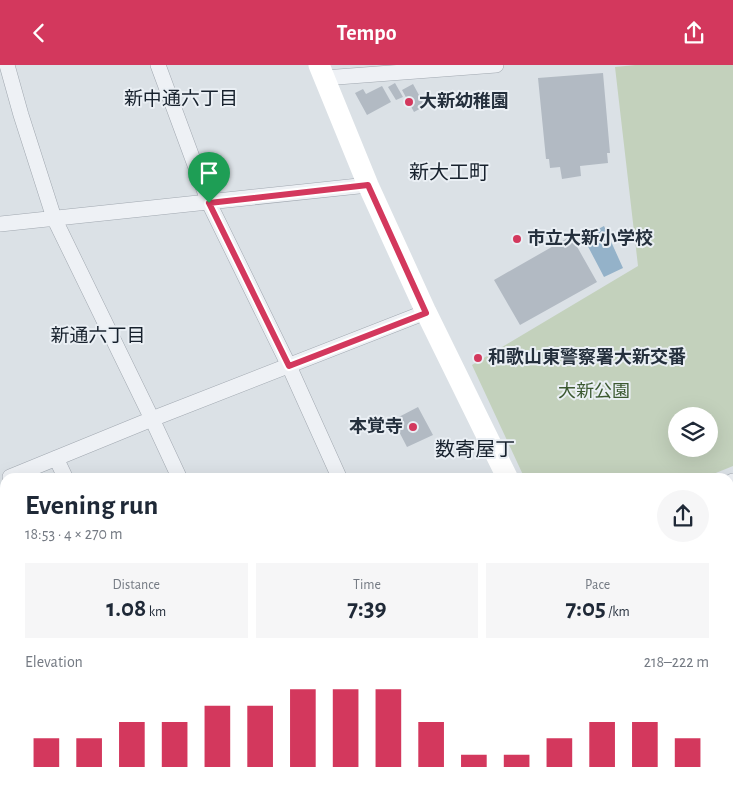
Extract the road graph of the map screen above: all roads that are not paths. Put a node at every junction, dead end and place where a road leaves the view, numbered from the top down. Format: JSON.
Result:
{"nodes":[{"id":1,"x":7,"y":65,"type":"edge"},
{"id":2,"x":158,"y":65,"type":"edge"},
{"id":3,"x":496,"y":65,"type":"edge"},
{"id":4,"x":321,"y":72,"type":"edge"},
{"id":5,"x":368,"y":185,"type":"junction"},
{"id":6,"x":209,"y":203,"type":"junction"},
{"id":7,"x":54,"y":218,"type":"junction"},
{"id":8,"x":0,"y":224,"type":"edge"},
{"id":9,"x":426,"y":313,"type":"junction"},
{"id":10,"x":289,"y":366,"type":"junction"},
{"id":11,"x":152,"y":419,"type":"junction"},
{"id":12,"x":56,"y":458,"type":"junction"},
{"id":13,"x":20,"y":473,"type":"edge"},
{"id":14,"x":63,"y":473,"type":"edge"},
{"id":15,"x":177,"y":473,"type":"edge"},
{"id":16,"x":336,"y":473,"type":"edge"},
{"id":17,"x":505,"y":473,"type":"edge"}],
"edges":[{"from":1,"to":7,"type":"street"},
{"from":2,"to":6,"type":"street"},
{"from":3,"to":4,"type":"street"},
{"from":4,"to":5,"type":"main road"},
{"from":5,"to":6,"type":"street"},
{"from":5,"to":9,"type":"main road"},
{"from":6,"to":7,"type":"street"},
{"from":6,"to":10,"type":"street"},
{"from":7,"to":8,"type":"street"},
{"from":7,"to":11,"type":"street"},
{"from":9,"to":10,"type":"street"},
{"from":9,"to":17,"type":"main road"},
{"from":10,"to":11,"type":"street"},
{"from":10,"to":16,"type":"street"},
{"from":11,"to":12,"type":"street"},
{"from":11,"to":15,"type":"street"},
{"from":12,"to":13,"type":"street"},
{"from":12,"to":14,"type":"street"}]}
